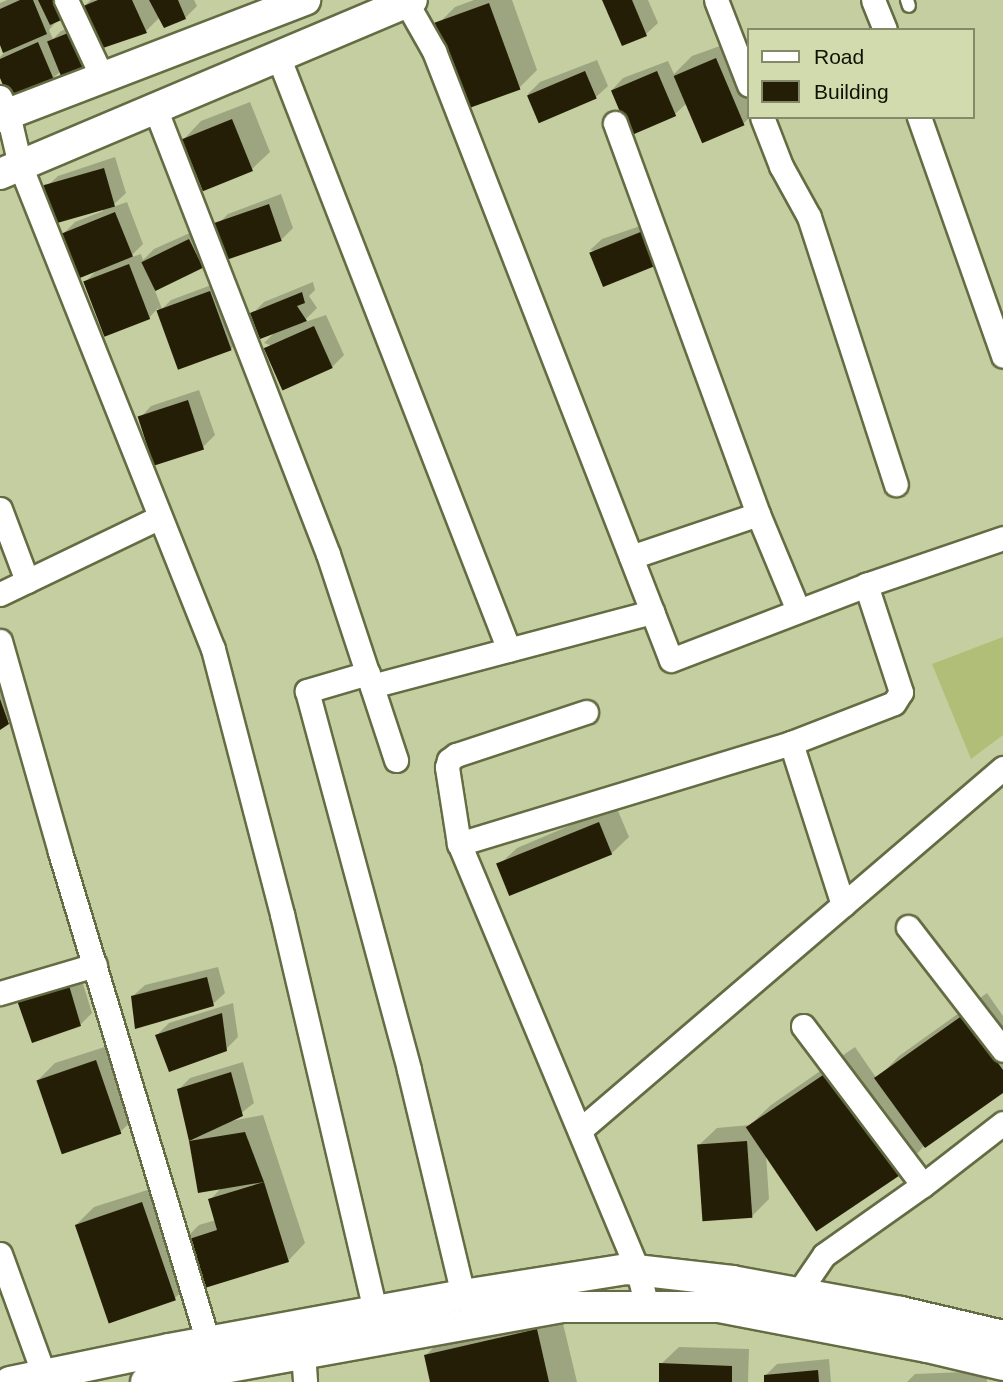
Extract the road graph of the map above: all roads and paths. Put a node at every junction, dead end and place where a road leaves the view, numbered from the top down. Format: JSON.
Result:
{"nodes":[{"id":1,"x":66,"y":0,"type":"edge"},
{"id":2,"x":306,"y":0,"type":"edge"},
{"id":3,"x":716,"y":0,"type":"edge"},
{"id":4,"x":873,"y":0,"type":"edge"},
{"id":5,"x":408,"y":1,"type":"edge"},
{"id":6,"x":884,"y":28,"type":"edge"},
{"id":7,"x":278,"y":56,"type":"junction"},
{"id":8,"x":102,"y":78,"type":"junction"},
{"id":9,"x":748,"y":82,"type":"edge"},
{"id":10,"x":155,"y":108,"type":"junction"},
{"id":11,"x":3,"y":109,"type":"edge"},
{"id":12,"x":763,"y":119,"type":"edge"},
{"id":13,"x":920,"y":119,"type":"edge"},
{"id":14,"x":615,"y":122,"type":"dead end"},
{"id":15,"x":10,"y":169,"type":"edge"},
{"id":16,"x":1003,"y":356,"type":"edge"},
{"id":17,"x":896,"y":484,"type":"dead end"},
{"id":18,"x":0,"y":509,"type":"edge"},
{"id":19,"x":758,"y":514,"type":"junction"},
{"id":20,"x":159,"y":518,"type":"junction"},
{"id":21,"x":1003,"y":538,"type":"edge"},
{"id":22,"x":631,"y":557,"type":"junction"},
{"id":23,"x":27,"y":581,"type":"junction"},
{"id":24,"x":866,"y":585,"type":"junction"},
{"id":25,"x":0,"y":594,"type":"edge"},
{"id":26,"x":798,"y":610,"type":"junction"},
{"id":27,"x":652,"y":612,"type":"junction"},
{"id":28,"x":0,"y":641,"type":"edge"},
{"id":29,"x":509,"y":650,"type":"junction"},
{"id":30,"x":370,"y":680,"type":"junction"},
{"id":31,"x":586,"y":712,"type":"dead end"},
{"id":32,"x":790,"y":743,"type":"junction"},
{"id":33,"x":396,"y":760,"type":"dead end"},
{"id":34,"x":1003,"y":768,"type":"edge"},
{"id":35,"x":459,"y":844,"type":"junction"},
{"id":36,"x":843,"y":905,"type":"junction"},
{"id":37,"x":908,"y":927,"type":"dead end"},
{"id":38,"x":95,"y":965,"type":"junction"},
{"id":39,"x":0,"y":993,"type":"edge"},
{"id":40,"x":803,"y":1026,"type":"dead end"},
{"id":41,"x":1003,"y":1050,"type":"edge"},
{"id":42,"x":1003,"y":1123,"type":"edge"},
{"id":43,"x":580,"y":1130,"type":"junction"},
{"id":44,"x":923,"y":1185,"type":"junction"},
{"id":45,"x":0,"y":1254,"type":"edge"},
{"id":46,"x":639,"y":1271,"type":"junction"},
{"id":47,"x":798,"y":1293,"type":"junction"},
{"id":48,"x":463,"y":1294,"type":"junction"},
{"id":49,"x":647,"y":1307,"type":"junction"},
{"id":50,"x":375,"y":1311,"type":"junction"},
{"id":51,"x":1003,"y":1336,"type":"edge"},
{"id":52,"x":303,"y":1352,"type":"junction"},
{"id":53,"x":212,"y":1355,"type":"junction"},
{"id":54,"x":1003,"y":1365,"type":"edge"},
{"id":55,"x":44,"y":1375,"type":"junction"},
{"id":56,"x":10,"y":1382,"type":"edge"},
{"id":57,"x":146,"y":1382,"type":"edge"},
{"id":58,"x":305,"y":1382,"type":"edge"}],
"edges":[{"from":1,"to":8,"type":"street"},
{"from":2,"to":8,"type":"street"},
{"from":3,"to":9,"type":"street"},
{"from":4,"to":6,"type":"street"},
{"from":5,"to":7,"type":"street"},
{"from":5,"to":22,"type":"street"},
{"from":7,"to":10,"type":"street"},
{"from":7,"to":29,"type":"street"},
{"from":8,"to":11,"type":"street"},
{"from":10,"to":15,"type":"street"},
{"from":10,"to":30,"type":"street"},
{"from":11,"to":15,"type":"street"},
{"from":12,"to":17,"type":"street"},
{"from":13,"to":16,"type":"street"},
{"from":14,"to":19,"type":"street"},
{"from":15,"to":20,"type":"street"},
{"from":18,"to":23,"type":"street"},
{"from":19,"to":22,"type":"street"},
{"from":19,"to":26,"type":"street"},
{"from":20,"to":23,"type":"street"},
{"from":20,"to":50,"type":"street"},
{"from":21,"to":24,"type":"street"},
{"from":22,"to":27,"type":"street"},
{"from":23,"to":25,"type":"street"},
{"from":24,"to":26,"type":"street"},
{"from":24,"to":32,"type":"street"},
{"from":26,"to":27,"type":"street"},
{"from":27,"to":29,"type":"street"},
{"from":28,"to":38,"type":"street"},
{"from":29,"to":30,"type":"street"},
{"from":30,"to":33,"type":"street"},
{"from":30,"to":48,"type":"street"},
{"from":31,"to":35,"type":"street"},
{"from":32,"to":35,"type":"street"},
{"from":32,"to":36,"type":"street"},
{"from":34,"to":36,"type":"street"},
{"from":35,"to":43,"type":"street"},
{"from":36,"to":43,"type":"street"},
{"from":37,"to":41,"type":"street"},
{"from":38,"to":39,"type":"street"},
{"from":38,"to":53,"type":"street"},
{"from":40,"to":44,"type":"street"},
{"from":42,"to":44,"type":"street"},
{"from":43,"to":46,"type":"street"},
{"from":44,"to":47,"type":"street"},
{"from":45,"to":55,"type":"street"},
{"from":46,"to":47,"type":"street"},
{"from":46,"to":48,"type":"street"},
{"from":46,"to":49,"type":"street"},
{"from":47,"to":51,"type":"street"},
{"from":48,"to":50,"type":"street"},
{"from":49,"to":52,"type":"street"},
{"from":49,"to":54,"type":"street"},
{"from":50,"to":53,"type":"street"},
{"from":52,"to":53,"type":"street"},
{"from":52,"to":58,"type":"street"},
{"from":53,"to":55,"type":"street"},
{"from":53,"to":57,"type":"street"},
{"from":55,"to":56,"type":"street"}]}
